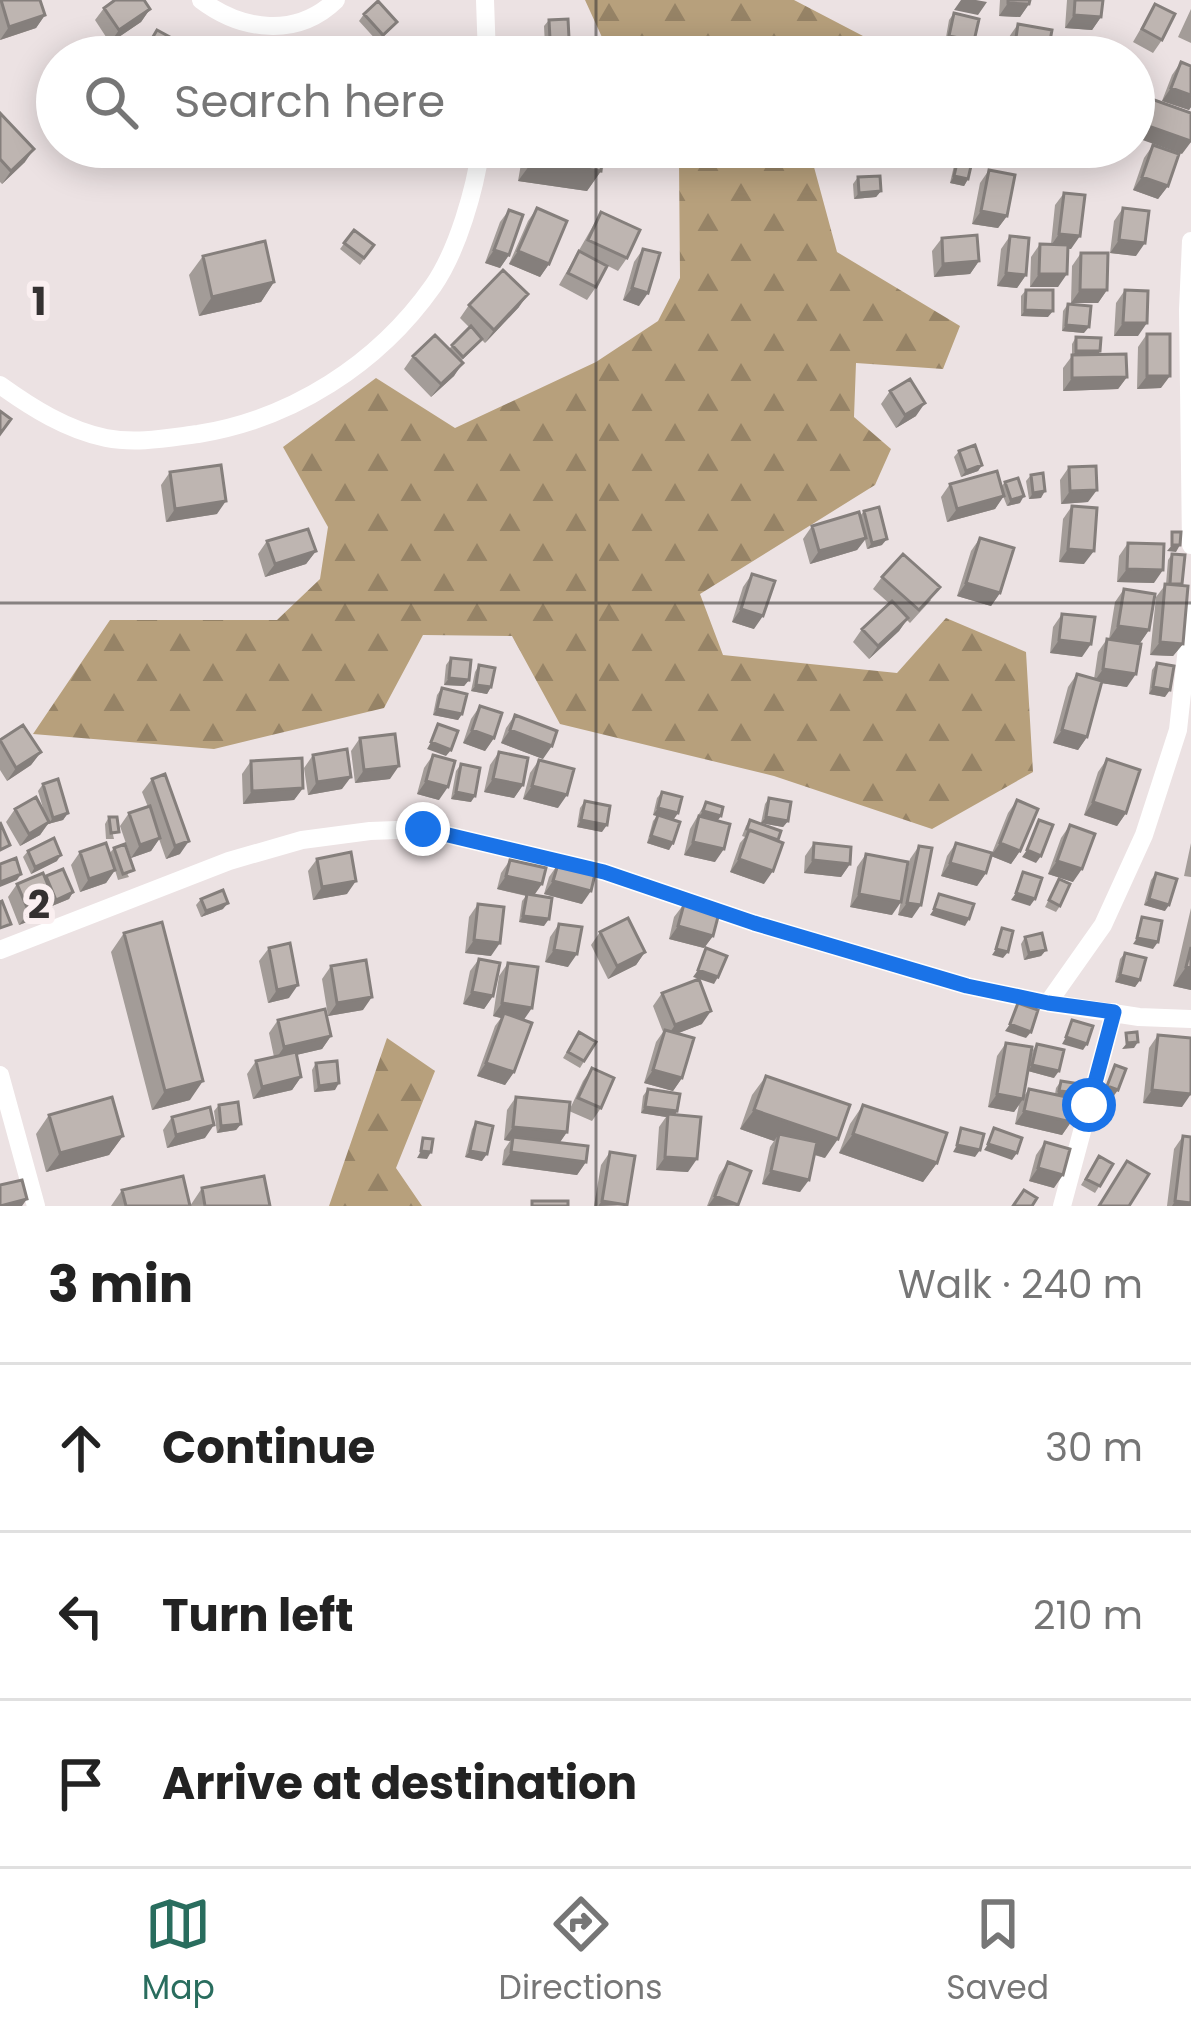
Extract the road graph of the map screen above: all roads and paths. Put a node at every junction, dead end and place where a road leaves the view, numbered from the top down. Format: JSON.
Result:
{"nodes":[{"id":1,"x":201,"y":0,"type":"edge"},
{"id":2,"x":336,"y":0,"type":"edge"},
{"id":3,"x":484,"y":0,"type":"edge"},
{"id":4,"x":487,"y":36,"type":"edge"},
{"id":5,"x":477,"y":168,"type":"edge"},
{"id":6,"x":1191,"y":241,"type":"edge"},
{"id":7,"x":0,"y":385,"type":"edge"},
{"id":8,"x":1191,"y":545,"type":"edge"},
{"id":9,"x":1191,"y":611,"type":"edge"},
{"id":10,"x":1184,"y":730,"type":"edge"},
{"id":11,"x":0,"y":950,"type":"edge"},
{"id":12,"x":1048,"y":1003,"type":"junction"},
{"id":13,"x":1114,"y":1012,"type":"junction"},
{"id":14,"x":1191,"y":1019,"type":"edge"},
{"id":15,"x":0,"y":1075,"type":"edge"},
{"id":16,"x":36,"y":1206,"type":"edge"},
{"id":17,"x":1062,"y":1206,"type":"edge"}],
"edges":[{"from":1,"to":2,"type":"street"},
{"from":3,"to":4,"type":"street"},
{"from":5,"to":7,"type":"street"},
{"from":6,"to":8,"type":"street"},
{"from":9,"to":10,"type":"street"},
{"from":10,"to":12,"type":"street"},
{"from":11,"to":12,"type":"street"},
{"from":12,"to":13,"type":"street"},
{"from":13,"to":14,"type":"street"},
{"from":13,"to":17,"type":"street"},
{"from":15,"to":16,"type":"street"}]}
